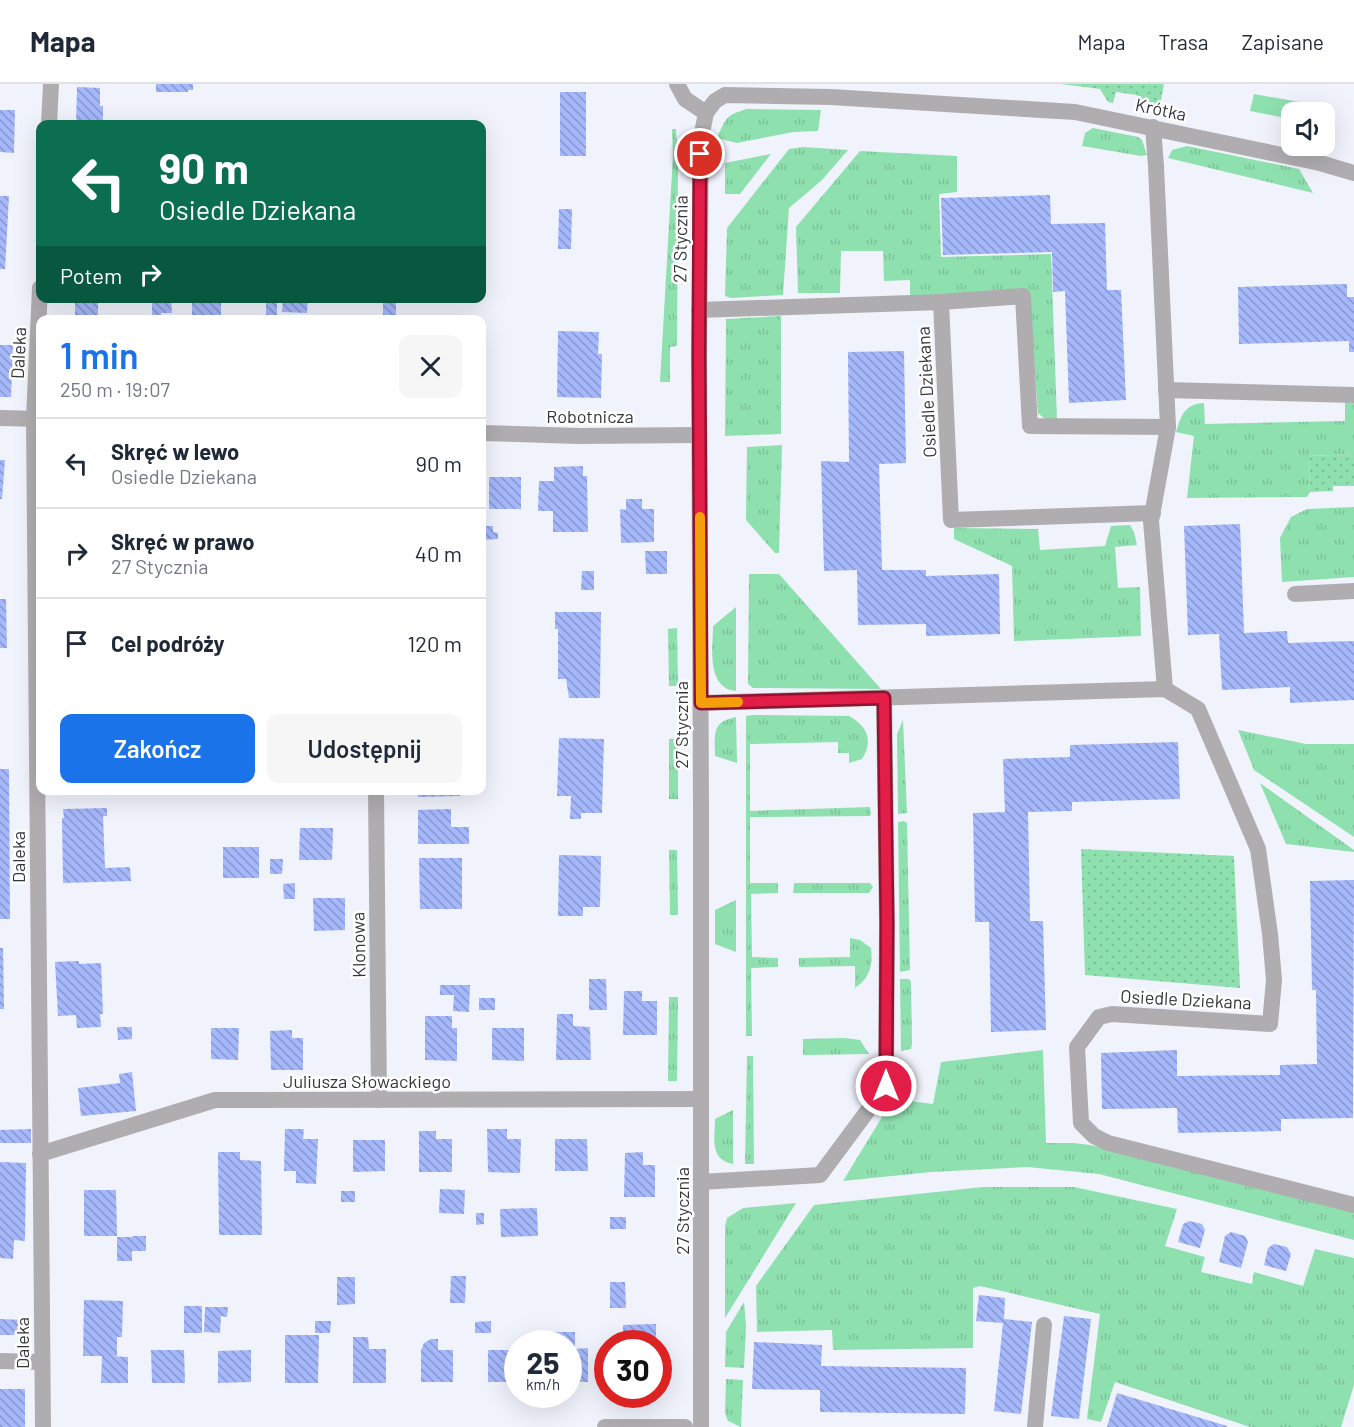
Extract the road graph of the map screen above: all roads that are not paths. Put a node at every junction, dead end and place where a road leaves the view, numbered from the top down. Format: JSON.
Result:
{"nodes":[{"id":1,"x":51,"y":84,"type":"edge"},
{"id":2,"x":677,"y":84,"type":"edge"},
{"id":3,"x":777,"y":90,"type":"edge"},
{"id":4,"x":706,"y":113,"type":"junction"},
{"id":5,"x":49,"y":120,"type":"edge"},
{"id":6,"x":1153,"y":127,"type":"junction"},
{"id":7,"x":1354,"y":173,"type":"edge"},
{"id":8,"x":941,"y":302,"type":"junction"},
{"id":9,"x":699,"y":310,"type":"junction"},
{"id":10,"x":1166,"y":390,"type":"junction"},
{"id":11,"x":1354,"y":395,"type":"edge"},
{"id":12,"x":0,"y":418,"type":"edge"},
{"id":13,"x":36,"y":419,"type":"edge"},
{"id":14,"x":1168,"y":428,"type":"junction"},
{"id":15,"x":486,"y":433,"type":"edge"},
{"id":16,"x":699,"y":435,"type":"junction"},
{"id":17,"x":1153,"y":513,"type":"junction"},
{"id":18,"x":1354,"y":591,"type":"edge"},
{"id":19,"x":1295,"y":594,"type":"dead end"},
{"id":20,"x":1165,"y":689,"type":"junction"},
{"id":21,"x":884,"y":698,"type":"junction"},
{"id":22,"x":701,"y":703,"type":"junction"},
{"id":23,"x":39,"y":795,"type":"edge"},
{"id":24,"x":376,"y":795,"type":"edge"},
{"id":25,"x":702,"y":1099,"type":"junction"},
{"id":26,"x":379,"y":1100,"type":"junction"},
{"id":27,"x":40,"y":1154,"type":"junction"},
{"id":28,"x":701,"y":1182,"type":"junction"},
{"id":29,"x":1354,"y":1205,"type":"edge"},
{"id":30,"x":1044,"y":1325,"type":"dead end"},
{"id":31,"x":0,"y":1360,"type":"edge"},
{"id":32,"x":42,"y":1362,"type":"junction"},
{"id":33,"x":43,"y":1427,"type":"edge"},
{"id":34,"x":605,"y":1427,"type":"edge"},
{"id":35,"x":685,"y":1427,"type":"edge"},
{"id":36,"x":701,"y":1427,"type":"edge"},
{"id":37,"x":1035,"y":1427,"type":"edge"}],
"edges":[{"from":1,"to":5,"type":"street"},
{"from":2,"to":4,"type":"street"},
{"from":3,"to":4,"type":"street"},
{"from":3,"to":6,"type":"street","name":"Krótka"},
{"from":4,"to":9,"type":"street","name":"27 Stycznia"},
{"from":6,"to":7,"type":"street","name":"Krótka"},
{"from":6,"to":10,"type":"street"},
{"from":8,"to":9,"type":"street","name":"Osiedle Dziekana"},
{"from":8,"to":14,"type":"street"},
{"from":8,"to":17,"type":"street","name":"Osiedle Dziekana"},
{"from":9,"to":16,"type":"street","name":"27 Stycznia"},
{"from":10,"to":11,"type":"street"},
{"from":10,"to":14,"type":"street"},
{"from":12,"to":13,"type":"street"},
{"from":14,"to":17,"type":"street"},
{"from":15,"to":16,"type":"street","name":"Robotnicza"},
{"from":16,"to":22,"type":"street","name":"27 Stycznia"},
{"from":17,"to":20,"type":"street"},
{"from":18,"to":19,"type":"street"},
{"from":20,"to":21,"type":"street"},
{"from":20,"to":29,"type":"street","name":"Osiedle Dziekana"},
{"from":21,"to":22,"type":"street"},
{"from":21,"to":28,"type":"street"},
{"from":22,"to":25,"type":"street","name":"27 Stycznia"},
{"from":23,"to":27,"type":"street","name":"Daleka"},
{"from":24,"to":26,"type":"street","name":"Klonowa"},
{"from":25,"to":26,"type":"street","name":"Juliusza Słowackiego"},
{"from":25,"to":28,"type":"street","name":"27 Stycznia"},
{"from":26,"to":27,"type":"street","name":"Juliusza Słowackiego"},
{"from":27,"to":32,"type":"street","name":"Daleka"},
{"from":28,"to":36,"type":"street","name":"27 Stycznia"},
{"from":30,"to":37,"type":"street"},
{"from":31,"to":32,"type":"street"},
{"from":32,"to":33,"type":"street","name":"Daleka"},
{"from":34,"to":35,"type":"street"}]}
